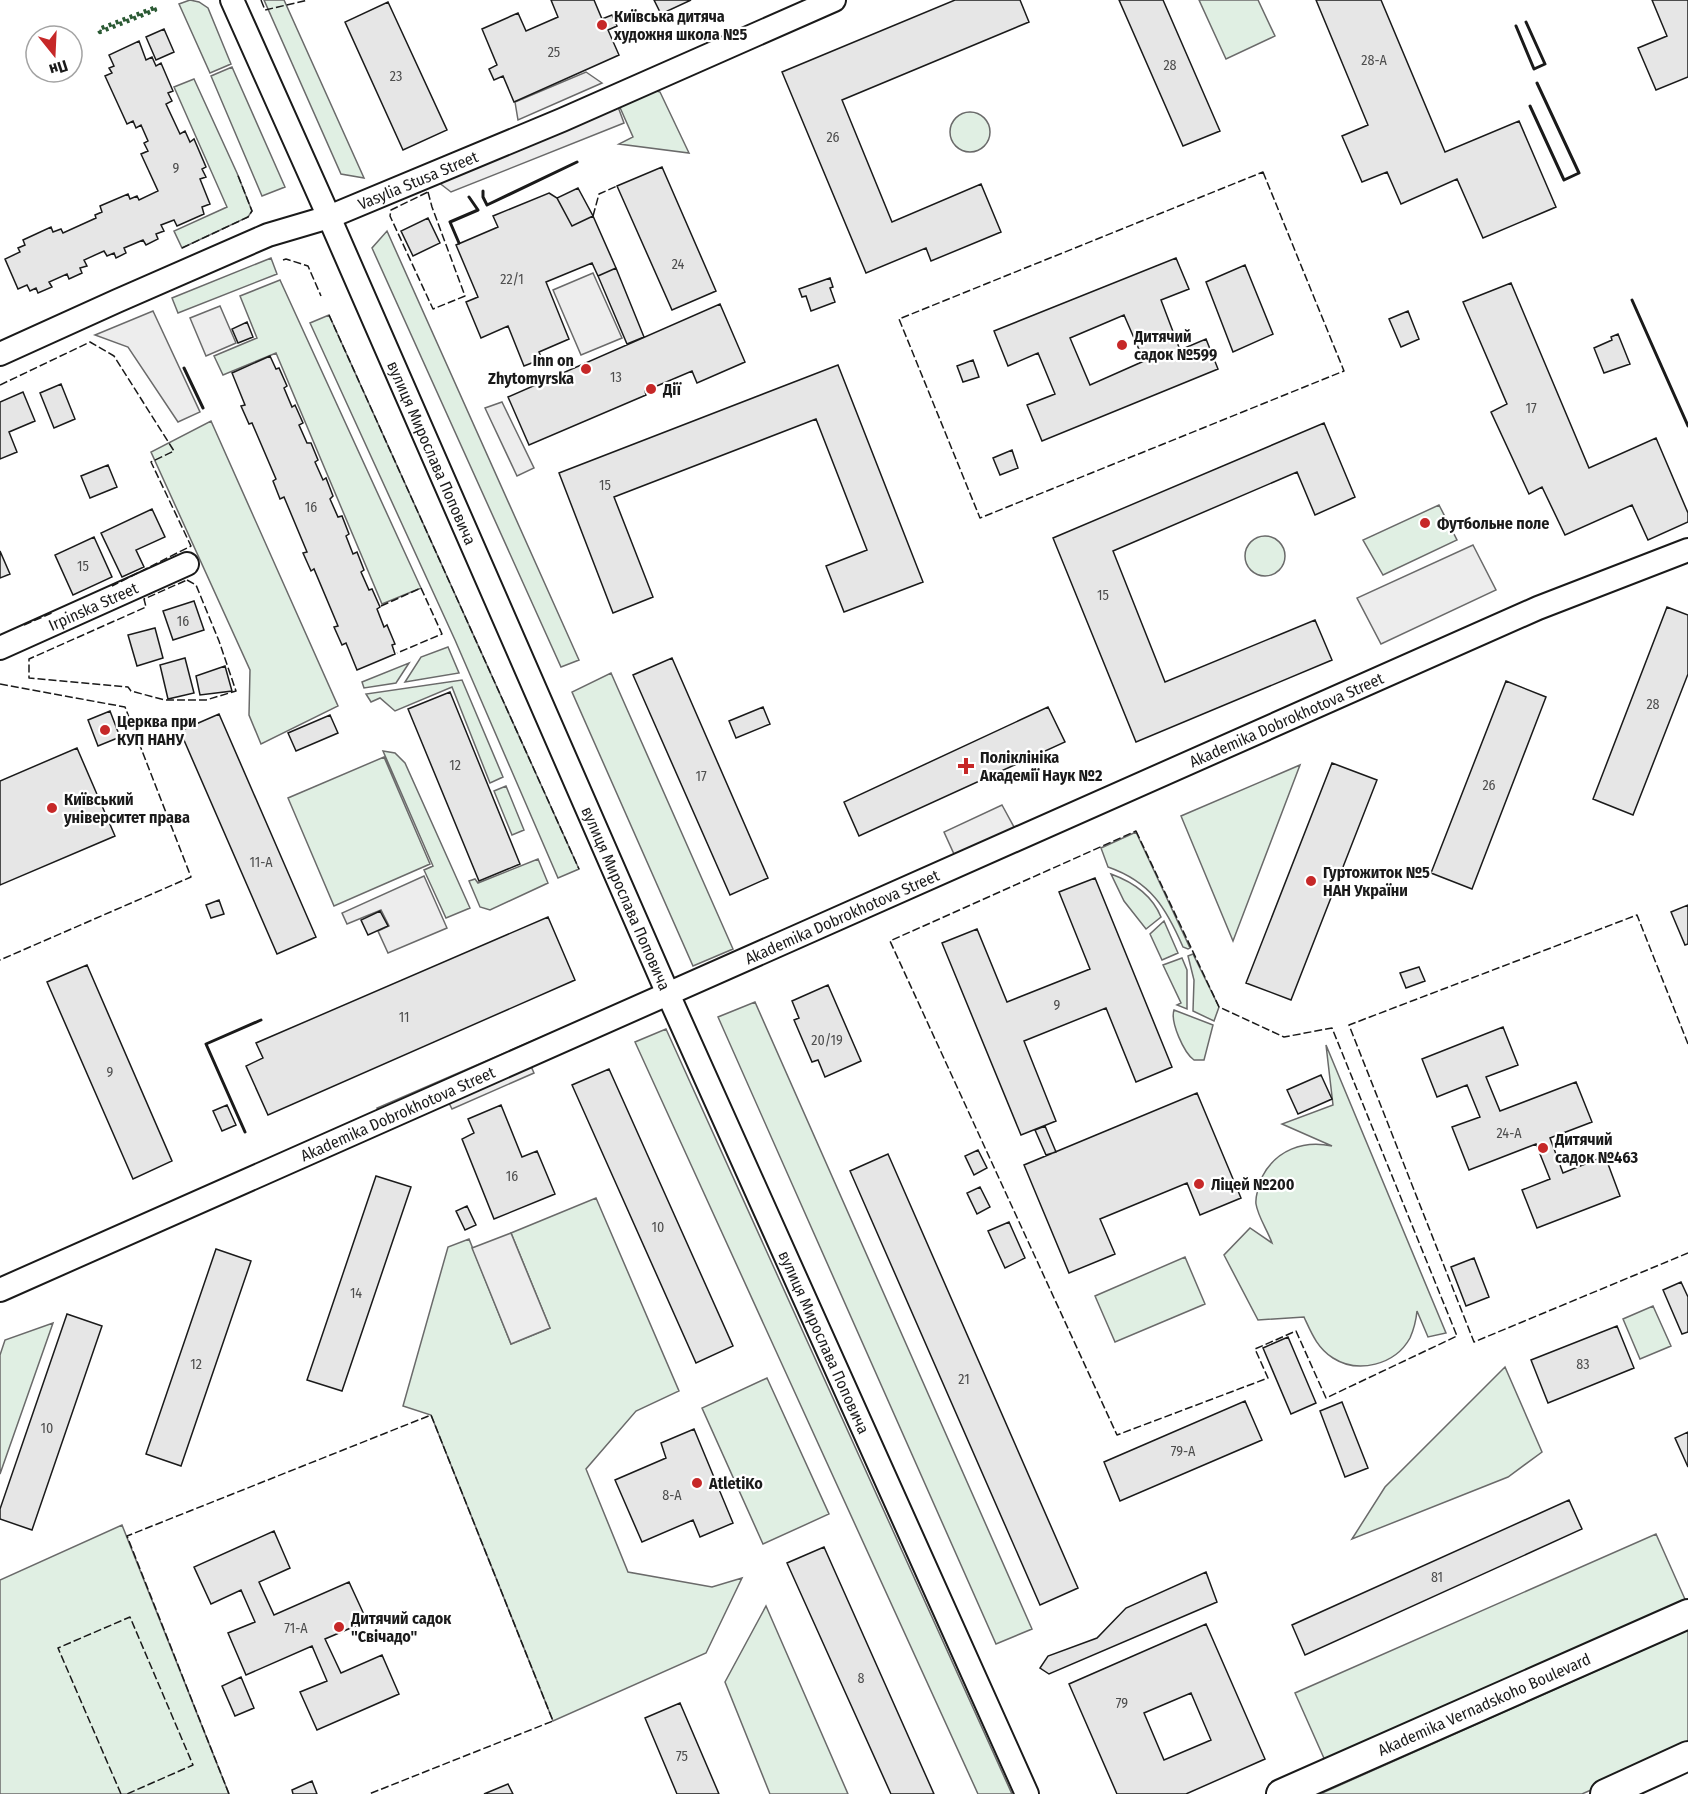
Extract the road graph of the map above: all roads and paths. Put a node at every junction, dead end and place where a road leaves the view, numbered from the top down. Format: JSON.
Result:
{"nodes":[{"id":1,"x":232,"y":0,"type":"edge"},
{"id":2,"x":834,"y":0,"type":"edge"},
{"id":3,"x":329,"y":217,"type":"junction"},
{"id":4,"x":0,"y":354,"type":"edge"},
{"id":5,"x":1688,"y":550,"type":"edge"},
{"id":6,"x":187,"y":564,"type":"dead end"},
{"id":7,"x":0,"y":648,"type":"edge"},
{"id":8,"x":668,"y":994,"type":"junction"},
{"id":9,"x":0,"y":1290,"type":"edge"},
{"id":10,"x":1688,"y":1614,"type":"edge"},
{"id":11,"x":1688,"y":1756,"type":"edge"},
{"id":12,"x":1027,"y":1794,"type":"edge"},
{"id":13,"x":1281,"y":1794,"type":"edge"},
{"id":14,"x":1605,"y":1794,"type":"edge"}],
"edges":[{"from":1,"to":3,"type":"street","name":"вулиця Мирослава Поповича"},
{"from":2,"to":3,"type":"street","name":"Vasylia Stusa Street"},
{"from":3,"to":4,"type":"street","name":"Vasylia Stusa Street"},
{"from":3,"to":8,"type":"street","name":"вулиця Мирослава Поповича"},
{"from":5,"to":8,"type":"street","name":"Akademika Dobrokhotova Street"},
{"from":6,"to":7,"type":"street","name":"Irpinska Street"},
{"from":8,"to":9,"type":"street","name":"Akademika Dobrokhotova Street"},
{"from":8,"to":12,"type":"street","name":"вулиця Мирослава Поповича"},
{"from":10,"to":13,"type":"main road","name":"Akademika Vernadskoho Boulevard"},
{"from":11,"to":14,"type":"main road"}]}
